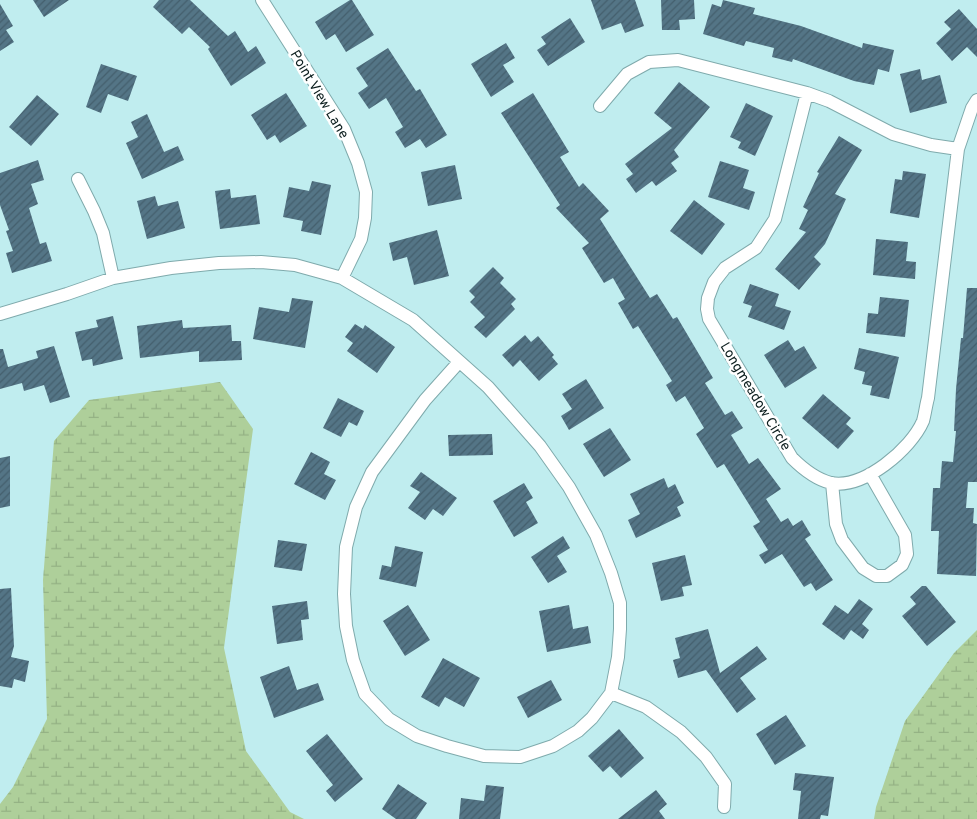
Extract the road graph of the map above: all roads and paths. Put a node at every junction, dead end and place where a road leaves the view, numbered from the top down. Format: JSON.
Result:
{"nodes":[{"id":1,"x":262,"y":0,"type":"edge"},
{"id":2,"x":807,"y":93,"type":"junction"},
{"id":3,"x":977,"y":100,"type":"edge"},
{"id":4,"x":600,"y":106,"type":"dead end"},
{"id":5,"x":958,"y":149,"type":"junction"},
{"id":6,"x":78,"y":179,"type":"dead end"},
{"id":7,"x":114,"y":278,"type":"junction"},
{"id":8,"x":342,"y":278,"type":"junction"},
{"id":9,"x":0,"y":314,"type":"edge"},
{"id":10,"x":460,"y":362,"type":"junction"},
{"id":11,"x":870,"y":474,"type":"junction"},
{"id":12,"x":832,"y":483,"type":"junction"},
{"id":13,"x":611,"y":693,"type":"junction"},
{"id":14,"x":724,"y":807,"type":"dead end"}],
"edges":[{"from":1,"to":8,"type":"street","name":"Point View Lane"},
{"from":2,"to":4,"type":"street"},
{"from":2,"to":5,"type":"street"},
{"from":2,"to":12,"type":"street","name":"Longmeadow Circle"},
{"from":3,"to":5,"type":"street","name":"Longmeadow Circle"},
{"from":5,"to":11,"type":"street","name":"Longmeadow Circle"},
{"from":6,"to":7,"type":"street"},
{"from":7,"to":8,"type":"street"},
{"from":7,"to":9,"type":"street"},
{"from":8,"to":10,"type":"street"},
{"from":10,"to":13,"type":"street"},
{"from":10,"to":13,"type":"street"},
{"from":11,"to":12,"type":"street","name":"Longmeadow Circle"},
{"from":11,"to":12,"type":"street"},
{"from":13,"to":14,"type":"street"}]}
